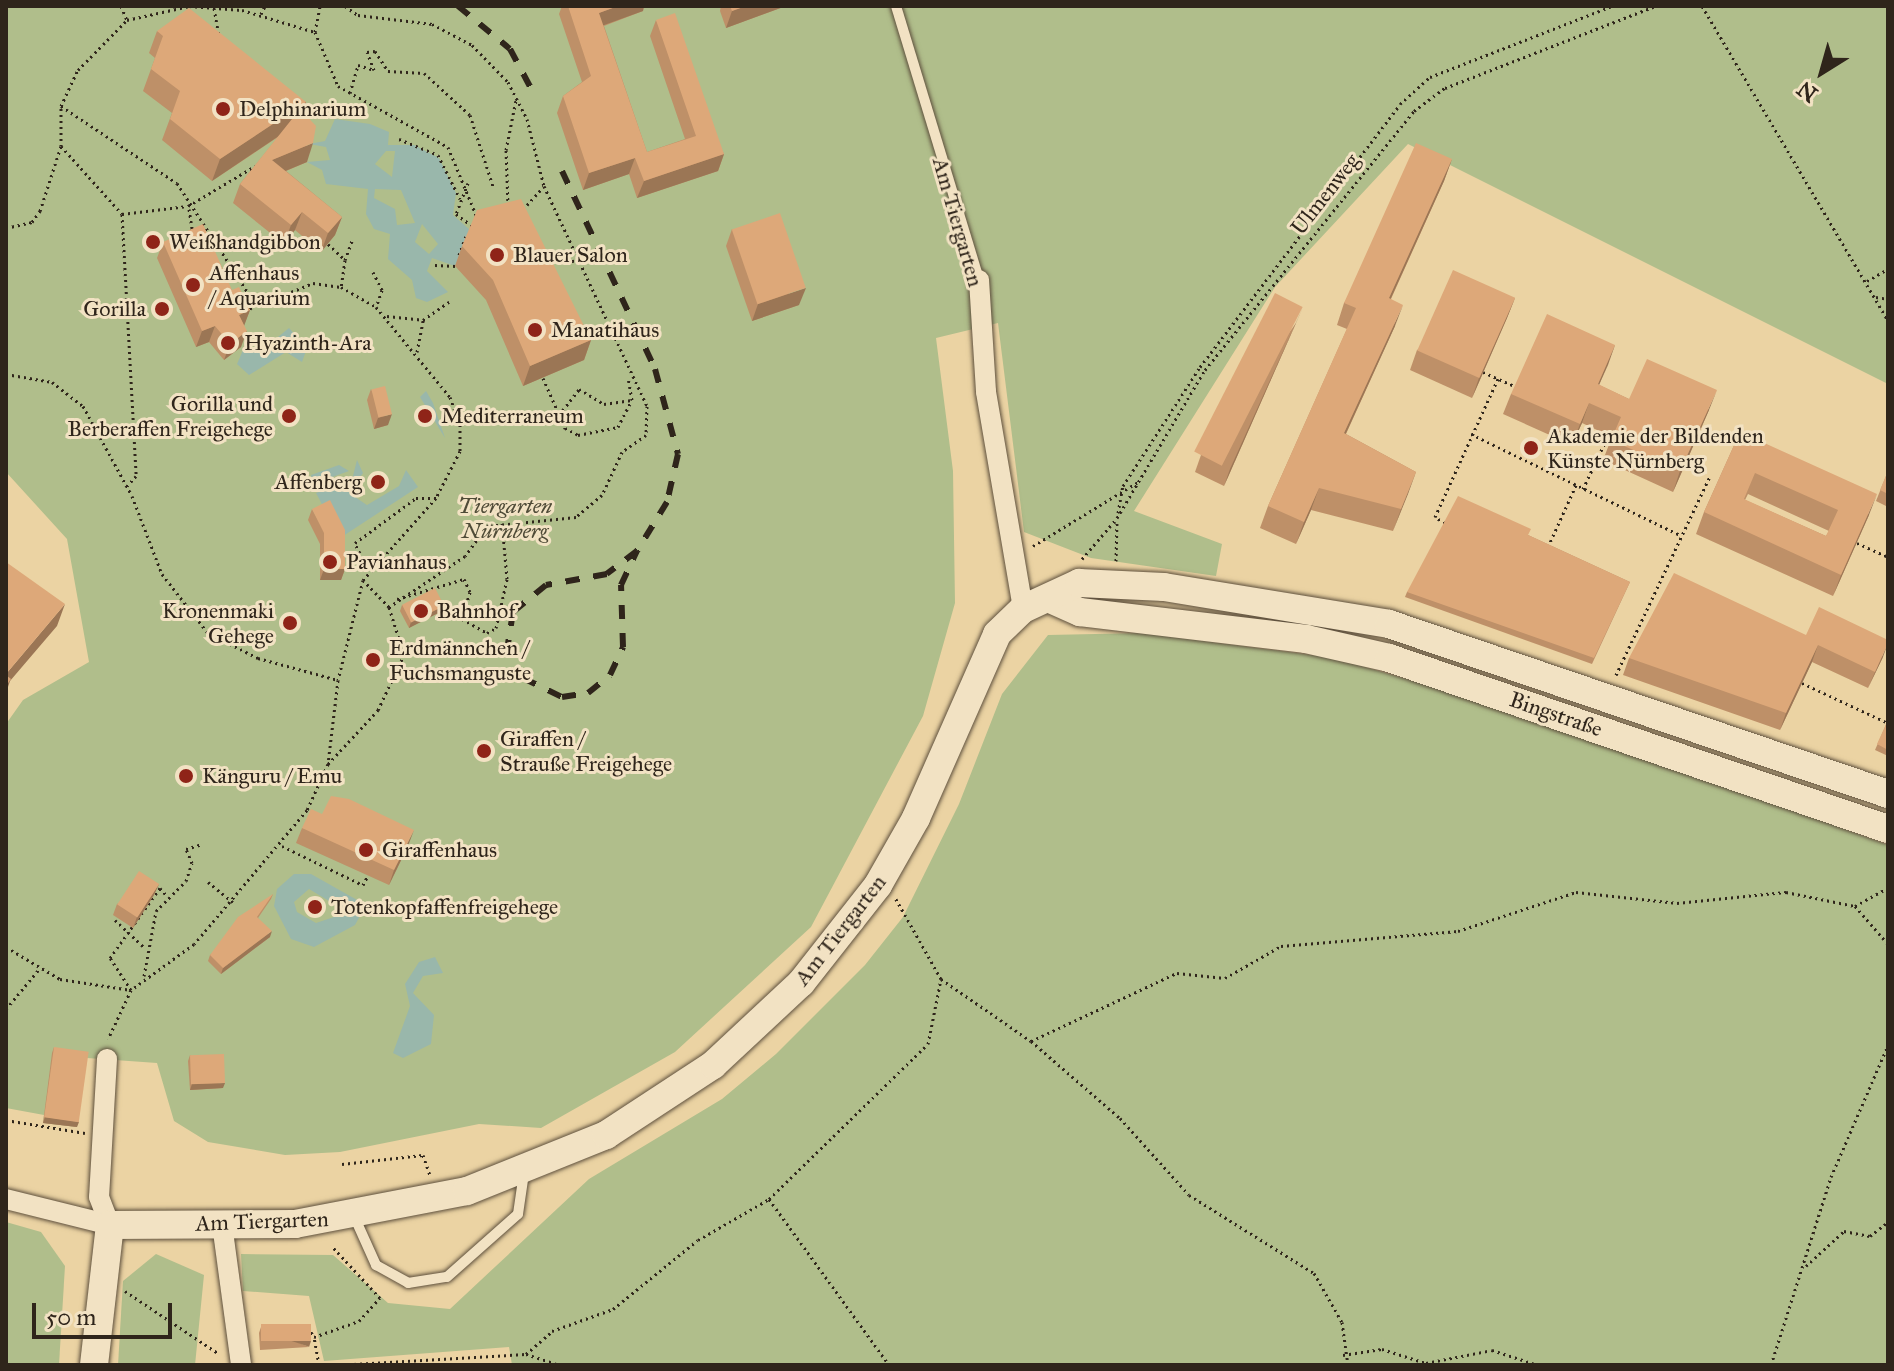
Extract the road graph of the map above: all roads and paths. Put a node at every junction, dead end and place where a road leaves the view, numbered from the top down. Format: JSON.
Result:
{"nodes":[{"id":1,"x":121,"y":6,"type":"edge"},
{"id":2,"x":265,"y":6,"type":"edge"},
{"id":3,"x":320,"y":6,"type":"edge"},
{"id":4,"x":345,"y":6,"type":"edge"},
{"id":5,"x":896,"y":6,"type":"edge"},
{"id":6,"x":1612,"y":6,"type":"edge"},
{"id":7,"x":1655,"y":6,"type":"edge"},
{"id":8,"x":1702,"y":6,"type":"edge"},
{"id":9,"x":214,"y":8,"type":"edge"},
{"id":10,"x":261,"y":14,"type":"junction"},
{"id":11,"x":127,"y":20,"type":"junction"},
{"id":12,"x":315,"y":32,"type":"junction"},
{"id":13,"x":223,"y":51,"type":"edge"},
{"id":14,"x":350,"y":93,"type":"junction"},
{"id":15,"x":516,"y":100,"type":"junction"},
{"id":16,"x":61,"y":106,"type":"junction"},
{"id":17,"x":416,"y":129,"type":"junction"},
{"id":18,"x":399,"y":139,"type":"dead end"},
{"id":19,"x":415,"y":142,"type":"junction"},
{"id":20,"x":61,"y":146,"type":"junction"},
{"id":21,"x":458,"y":164,"type":"junction"},
{"id":22,"x":448,"y":171,"type":"junction"},
{"id":23,"x":269,"y":175,"type":"edge"},
{"id":24,"x":468,"y":183,"type":"junction"},
{"id":25,"x":493,"y":186,"type":"dead end"},
{"id":26,"x":544,"y":186,"type":"junction"},
{"id":27,"x":460,"y":199,"type":"junction"},
{"id":28,"x":527,"y":205,"type":"edge"},
{"id":29,"x":188,"y":206,"type":"junction"},
{"id":30,"x":497,"y":212,"type":"edge"},
{"id":31,"x":122,"y":214,"type":"junction"},
{"id":32,"x":486,"y":216,"type":"edge"},
{"id":33,"x":473,"y":227,"type":"junction"},
{"id":34,"x":487,"y":227,"type":"edge"},
{"id":35,"x":6,"y":228,"type":"edge"},
{"id":36,"x":353,"y":238,"type":"dead end"},
{"id":37,"x":193,"y":242,"type":"edge"},
{"id":38,"x":328,"y":244,"type":"edge"},
{"id":39,"x":345,"y":260,"type":"junction"},
{"id":40,"x":578,"y":260,"type":"junction"},
{"id":41,"x":566,"y":262,"type":"dead end"},
{"id":42,"x":435,"y":265,"type":"dead end"},
{"id":43,"x":1888,"y":269,"type":"edge"},
{"id":44,"x":373,"y":272,"type":"dead end"},
{"id":45,"x":979,"y":280,"type":"joint"},
{"id":46,"x":1867,"y":281,"type":"junction"},
{"id":47,"x":341,"y":287,"type":"junction"},
{"id":48,"x":1875,"y":297,"type":"junction"},
{"id":49,"x":1888,"y":299,"type":"edge"},
{"id":50,"x":259,"y":300,"type":"junction"},
{"id":51,"x":449,"y":302,"type":"dead end"},
{"id":52,"x":376,"y":307,"type":"junction"},
{"id":53,"x":239,"y":316,"type":"edge"},
{"id":54,"x":387,"y":316,"type":"junction"},
{"id":55,"x":423,"y":320,"type":"junction"},
{"id":56,"x":1888,"y":320,"type":"edge"},
{"id":57,"x":417,"y":352,"type":"junction"},
{"id":58,"x":1483,"y":372,"type":"edge"},
{"id":59,"x":627,"y":373,"type":"junction"},
{"id":60,"x":6,"y":374,"type":"edge"},
{"id":61,"x":543,"y":378,"type":"edge"},
{"id":62,"x":1498,"y":379,"type":"junction"},
{"id":63,"x":1516,"y":387,"type":"edge"},
{"id":64,"x":632,"y":400,"type":"junction"},
{"id":65,"x":559,"y":415,"type":"junction"},
{"id":66,"x":1610,"y":430,"type":"edge"},
{"id":67,"x":1471,"y":434,"type":"junction"},
{"id":68,"x":1710,"y":476,"type":"dead end"},
{"id":69,"x":1139,"y":481,"type":"junction"},
{"id":70,"x":1576,"y":485,"type":"junction"},
{"id":71,"x":127,"y":486,"type":"junction"},
{"id":72,"x":1123,"y":486,"type":"junction"},
{"id":73,"x":1583,"y":489,"type":"junction"},
{"id":74,"x":436,"y":498,"type":"junction"},
{"id":75,"x":1117,"y":518,"type":"junction"},
{"id":76,"x":502,"y":522,"type":"junction"},
{"id":77,"x":1446,"y":523,"type":"edge"},
{"id":78,"x":1681,"y":536,"type":"junction"},
{"id":79,"x":1857,"y":543,"type":"edge"},
{"id":80,"x":1547,"y":551,"type":"edge"},
{"id":81,"x":1888,"y":557,"type":"edge"},
{"id":82,"x":1010,"y":562,"type":"junction"},
{"id":83,"x":368,"y":569,"type":"junction"},
{"id":84,"x":363,"y":580,"type":"junction"},
{"id":85,"x":1115,"y":581,"type":"junction"},
{"id":86,"x":1223,"y":596,"type":"junction"},
{"id":87,"x":397,"y":599,"type":"junction"},
{"id":88,"x":1036,"y":604,"type":"junction"},
{"id":89,"x":389,"y":607,"type":"junction"},
{"id":90,"x":1217,"y":627,"type":"junction"},
{"id":91,"x":338,"y":680,"type":"junction"},
{"id":92,"x":1802,"y":683,"type":"edge"},
{"id":93,"x":1605,"y":697,"type":"junction"},
{"id":94,"x":1888,"y":723,"type":"edge"},
{"id":95,"x":328,"y":764,"type":"junction"},
{"id":96,"x":1888,"y":794,"type":"edge"},
{"id":97,"x":1888,"y":829,"type":"edge"},
{"id":98,"x":202,"y":844,"type":"dead end"},
{"id":99,"x":282,"y":846,"type":"junction"},
{"id":100,"x":368,"y":875,"type":"dead end"},
{"id":101,"x":208,"y":882,"type":"dead end"},
{"id":102,"x":878,"y":885,"type":"junction"},
{"id":103,"x":1888,"y":888,"type":"edge"},
{"id":104,"x":167,"y":896,"type":"junction"},
{"id":105,"x":233,"y":902,"type":"junction"},
{"id":106,"x":1855,"y":906,"type":"junction"},
{"id":107,"x":115,"y":920,"type":"dead end"},
{"id":108,"x":133,"y":935,"type":"junction"},
{"id":109,"x":1888,"y":944,"type":"edge"},
{"id":110,"x":6,"y":947,"type":"edge"},
{"id":111,"x":144,"y":947,"type":"junction"},
{"id":112,"x":40,"y":968,"type":"junction"},
{"id":113,"x":144,"y":976,"type":"junction"},
{"id":114,"x":941,"y":979,"type":"junction"},
{"id":115,"x":131,"y":990,"type":"junction"},
{"id":116,"x":6,"y":1009,"type":"edge"},
{"id":117,"x":1031,"y":1041,"type":"junction"},
{"id":118,"x":1888,"y":1045,"type":"edge"},
{"id":119,"x":107,"y":1059,"type":"joint"},
{"id":120,"x":6,"y":1120,"type":"edge"},
{"id":121,"x":101,"y":1134,"type":"junction"},
{"id":122,"x":342,"y":1164,"type":"dead end"},
{"id":123,"x":524,"y":1172,"type":"junction"},
{"id":124,"x":430,"y":1175,"type":"dead end"},
{"id":125,"x":6,"y":1199,"type":"edge"},
{"id":126,"x":769,"y":1199,"type":"junction"},
{"id":127,"x":354,"y":1216,"type":"junction"},
{"id":128,"x":1888,"y":1222,"type":"edge"},
{"id":129,"x":222,"y":1224,"type":"junction"},
{"id":130,"x":110,"y":1225,"type":"junction"},
{"id":131,"x":331,"y":1245,"type":"dead end"},
{"id":132,"x":1803,"y":1269,"type":"junction"},
{"id":133,"x":99,"y":1276,"type":"junction"},
{"id":134,"x":298,"y":1327,"type":"edge"},
{"id":135,"x":314,"y":1337,"type":"junction"},
{"id":136,"x":526,"y":1354,"type":"junction"},
{"id":137,"x":1343,"y":1355,"type":"junction"},
{"id":138,"x":233,"y":1361,"type":"edge"},
{"id":139,"x":94,"y":1365,"type":"edge"},
{"id":140,"x":319,"y":1365,"type":"edge"},
{"id":141,"x":336,"y":1365,"type":"edge"},
{"id":142,"x":559,"y":1365,"type":"edge"},
{"id":143,"x":889,"y":1365,"type":"edge"},
{"id":144,"x":1348,"y":1365,"type":"edge"},
{"id":145,"x":1538,"y":1365,"type":"edge"},
{"id":146,"x":1771,"y":1365,"type":"edge"}],
"edges":[{"from":1,"to":11,"type":"path"},
{"from":2,"to":10,"type":"path"},
{"from":3,"to":12,"type":"path"},
{"from":4,"to":15,"type":"path"},
{"from":5,"to":45,"type":"lane","name":"Am Tiergarten"},
{"from":6,"to":72,"type":"path","name":"Ulmenweg"},
{"from":7,"to":69,"type":"path","name":"Ulmenweg"},
{"from":8,"to":46,"type":"path"},
{"from":9,"to":10,"type":"path"},
{"from":9,"to":11,"type":"path"},
{"from":9,"to":13,"type":"path"},
{"from":10,"to":12,"type":"path"},
{"from":11,"to":16,"type":"path"},
{"from":12,"to":14,"type":"path"},
{"from":14,"to":17,"type":"path"},
{"from":14,"to":25,"type":"path"},
{"from":15,"to":26,"type":"path"},
{"from":15,"to":30,"type":"path"},
{"from":16,"to":20,"type":"path"},
{"from":16,"to":29,"type":"path"},
{"from":17,"to":19,"type":"path"},
{"from":17,"to":21,"type":"path"},
{"from":18,"to":19,"type":"path"},
{"from":19,"to":22,"type":"path"},
{"from":20,"to":31,"type":"path"},
{"from":20,"to":35,"type":"path"},
{"from":21,"to":22,"type":"path"},
{"from":21,"to":24,"type":"path"},
{"from":22,"to":27,"type":"path"},
{"from":23,"to":29,"type":"path"},
{"from":24,"to":27,"type":"path"},
{"from":24,"to":32,"type":"path"},
{"from":26,"to":28,"type":"path"},
{"from":26,"to":40,"type":"path"},
{"from":27,"to":33,"type":"path"},
{"from":29,"to":31,"type":"path"},
{"from":29,"to":37,"type":"path"},
{"from":29,"to":50,"type":"path"},
{"from":31,"to":71,"type":"path"},
{"from":33,"to":34,"type":"path"},
{"from":33,"to":42,"type":"path"},
{"from":36,"to":39,"type":"path"},
{"from":38,"to":39,"type":"path"},
{"from":39,"to":47,"type":"path"},
{"from":40,"to":41,"type":"path"},
{"from":40,"to":59,"type":"path"},
{"from":43,"to":46,"type":"path"},
{"from":44,"to":52,"type":"path"},
{"from":45,"to":82,"type":"street","name":"Am Tiergarten"},
{"from":46,"to":48,"type":"path"},
{"from":47,"to":50,"type":"path"},
{"from":47,"to":52,"type":"path"},
{"from":48,"to":49,"type":"path"},
{"from":48,"to":56,"type":"path"},
{"from":50,"to":53,"type":"path"},
{"from":51,"to":55,"type":"path"},
{"from":52,"to":54,"type":"path"},
{"from":54,"to":55,"type":"path"},
{"from":54,"to":57,"type":"path"},
{"from":55,"to":57,"type":"path"},
{"from":57,"to":74,"type":"path"},
{"from":58,"to":62,"type":"path"},
{"from":59,"to":64,"type":"path"},
{"from":59,"to":76,"type":"path"},
{"from":60,"to":71,"type":"path"},
{"from":61,"to":65,"type":"path"},
{"from":62,"to":63,"type":"path"},
{"from":62,"to":67,"type":"path"},
{"from":64,"to":65,"type":"path"},
{"from":64,"to":65,"type":"path"},
{"from":66,"to":73,"type":"path"},
{"from":67,"to":70,"type":"path"},
{"from":67,"to":77,"type":"path"},
{"from":68,"to":78,"type":"path"},
{"from":69,"to":72,"type":"path"},
{"from":69,"to":75,"type":"path","name":"Ulmenweg"},
{"from":70,"to":73,"type":"path"},
{"from":70,"to":80,"type":"path"},
{"from":71,"to":91,"type":"path"},
{"from":72,"to":75,"type":"path","name":"Ulmenweg"},
{"from":72,"to":82,"type":"path"},
{"from":73,"to":78,"type":"path"},
{"from":74,"to":83,"type":"path"},
{"from":74,"to":83,"type":"path"},
{"from":75,"to":85,"type":"path","name":"Ulmenweg"},
{"from":76,"to":87,"type":"path"},
{"from":76,"to":87,"type":"path"},
{"from":78,"to":93,"type":"path"},
{"from":79,"to":81,"type":"path"},
{"from":82,"to":88,"type":"street","name":"Am Tiergarten"},
{"from":83,"to":84,"type":"path"},
{"from":84,"to":89,"type":"path"},
{"from":84,"to":91,"type":"path"},
{"from":85,"to":86,"type":"street","name":"Bingstraße"},
{"from":85,"to":88,"type":"street","name":"Bingstraße"},
{"from":86,"to":90,"type":"street"},
{"from":86,"to":93,"type":"street","name":"Bingstraße"},
{"from":87,"to":89,"type":"path"},
{"from":88,"to":90,"type":"street","name":"Bingstraße"},
{"from":88,"to":102,"type":"street","name":"Am Tiergarten"},
{"from":89,"to":95,"type":"path"},
{"from":90,"to":97,"type":"street","name":"Bingstraße"},
{"from":91,"to":95,"type":"path"},
{"from":92,"to":94,"type":"path"},
{"from":93,"to":96,"type":"street","name":"Bingstraße"},
{"from":95,"to":99,"type":"path"},
{"from":98,"to":104,"type":"path"},
{"from":99,"to":100,"type":"path"},
{"from":99,"to":105,"type":"path"},
{"from":101,"to":105,"type":"path"},
{"from":102,"to":114,"type":"path"},
{"from":102,"to":123,"type":"street","name":"Am Tiergarten"},
{"from":103,"to":106,"type":"path"},
{"from":104,"to":108,"type":"path"},
{"from":104,"to":111,"type":"path"},
{"from":105,"to":113,"type":"path"},
{"from":106,"to":109,"type":"path"},
{"from":106,"to":117,"type":"path"},
{"from":107,"to":108,"type":"path"},
{"from":108,"to":111,"type":"path"},
{"from":108,"to":115,"type":"path"},
{"from":110,"to":112,"type":"path"},
{"from":111,"to":113,"type":"path"},
{"from":112,"to":115,"type":"path"},
{"from":112,"to":116,"type":"path"},
{"from":113,"to":115,"type":"path"},
{"from":114,"to":117,"type":"path"},
{"from":114,"to":126,"type":"path"},
{"from":115,"to":119,"type":"path"},
{"from":117,"to":137,"type":"path"},
{"from":118,"to":132,"type":"path"},
{"from":119,"to":121,"type":"street"},
{"from":120,"to":121,"type":"path"},
{"from":121,"to":130,"type":"street"},
{"from":122,"to":124,"type":"path"},
{"from":123,"to":127,"type":"street","name":"Am Tiergarten"},
{"from":123,"to":127,"type":"lane"},
{"from":125,"to":130,"type":"street"},
{"from":126,"to":136,"type":"path"},
{"from":126,"to":143,"type":"path"},
{"from":127,"to":129,"type":"street","name":"Am Tiergarten"},
{"from":128,"to":132,"type":"path"},
{"from":129,"to":130,"type":"street","name":"Am Tiergarten"},
{"from":129,"to":138,"type":"street"},
{"from":130,"to":133,"type":"street"},
{"from":131,"to":135,"type":"path"},
{"from":132,"to":146,"type":"path"},
{"from":133,"to":138,"type":"path"},
{"from":133,"to":139,"type":"street"},
{"from":134,"to":135,"type":"path"},
{"from":135,"to":140,"type":"path"},
{"from":136,"to":141,"type":"path"},
{"from":136,"to":142,"type":"path"},
{"from":137,"to":144,"type":"path"},
{"from":137,"to":145,"type":"path"}]}
